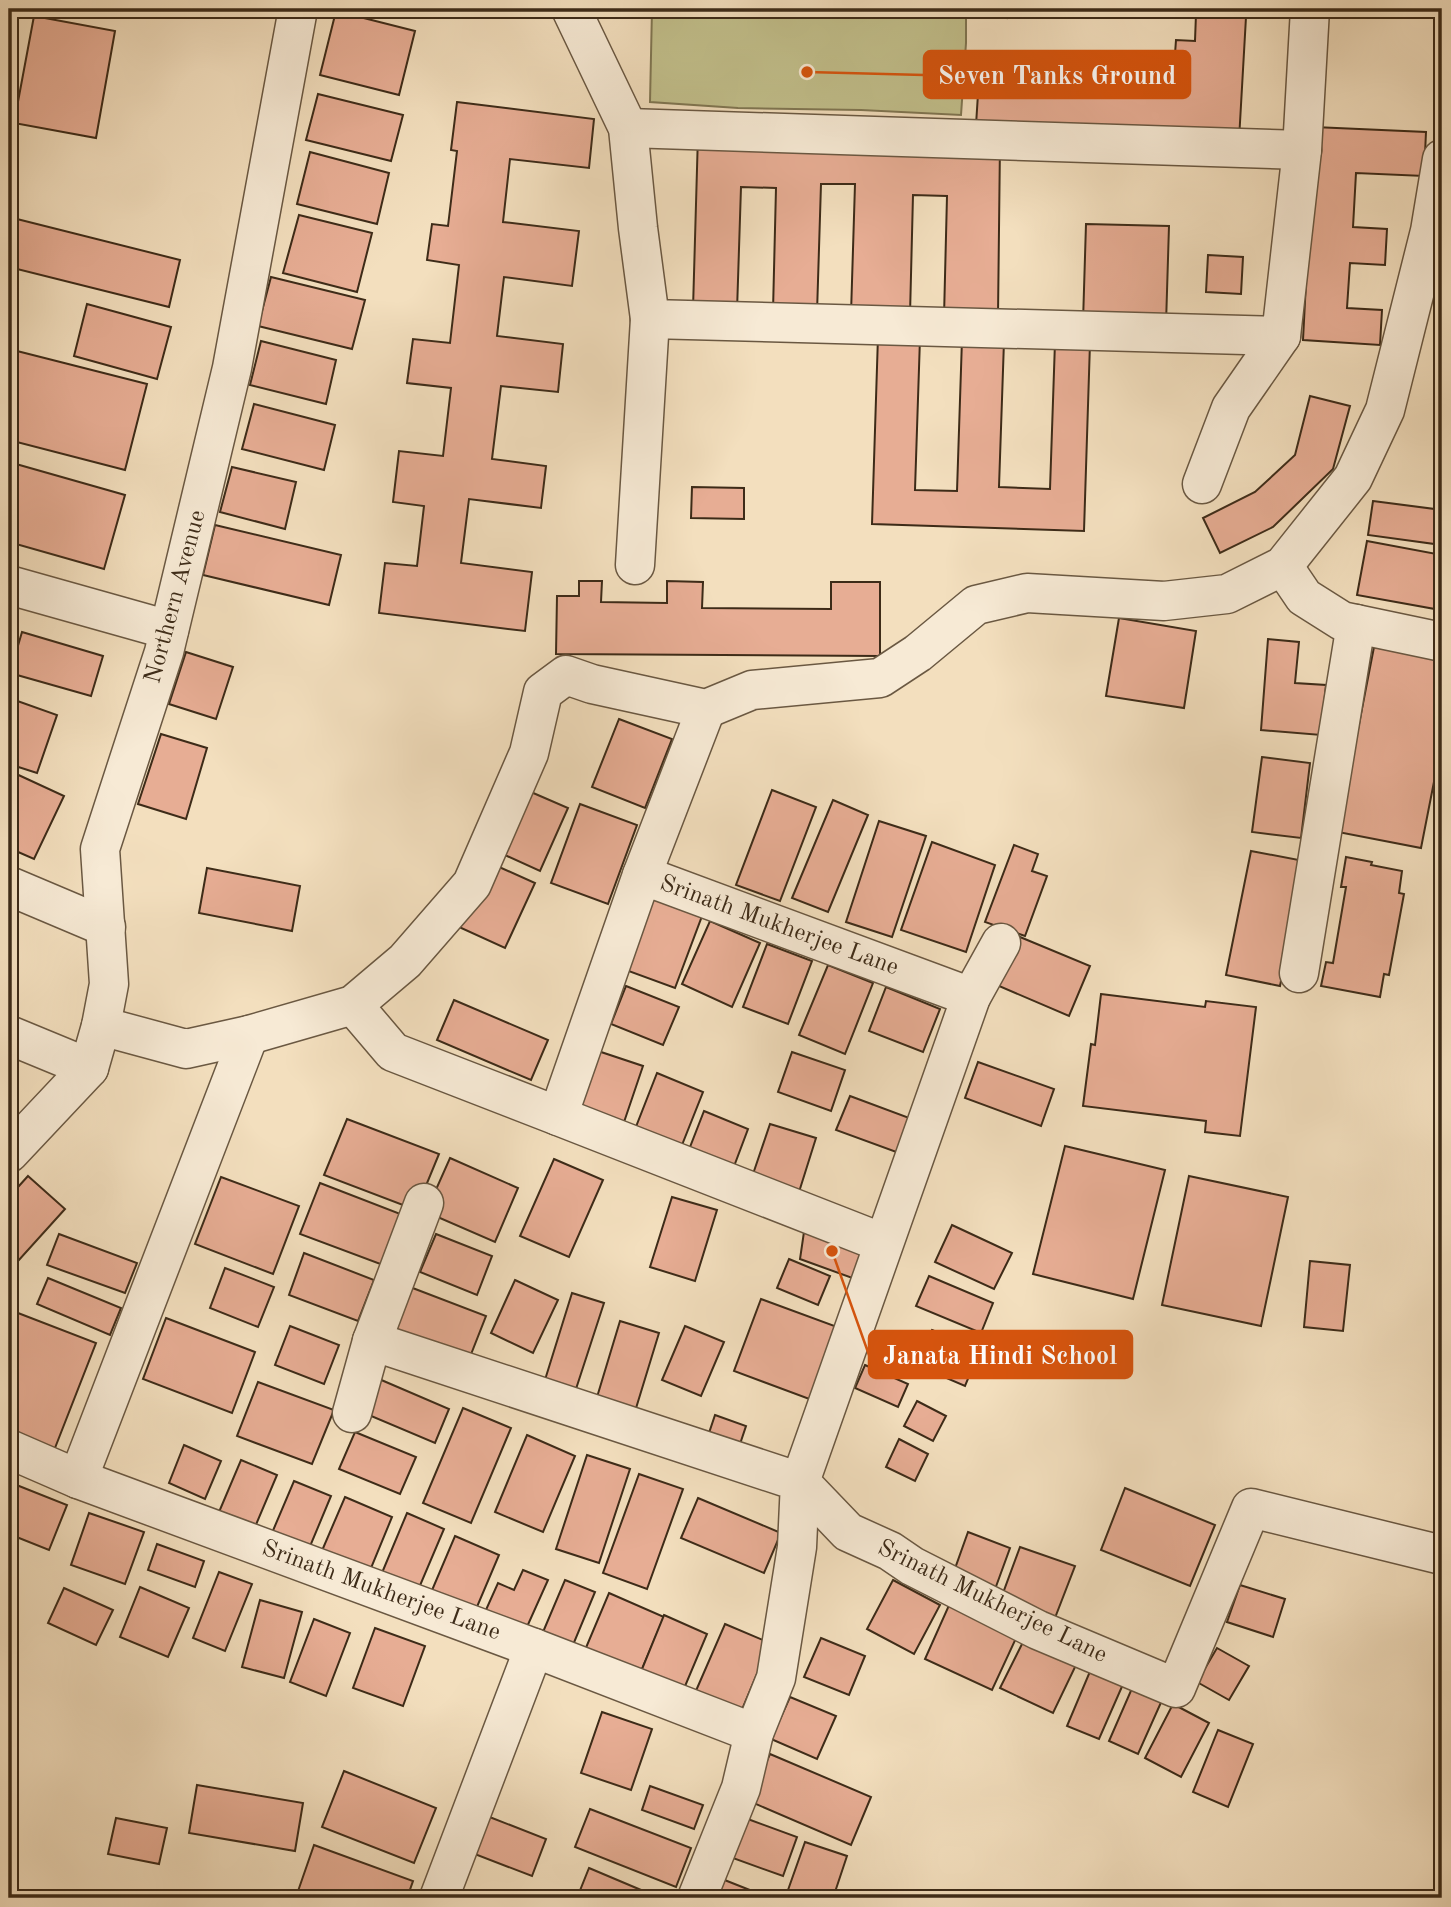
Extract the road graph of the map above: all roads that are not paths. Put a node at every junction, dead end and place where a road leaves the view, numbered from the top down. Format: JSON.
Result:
{"nodes":[{"id":1,"x":298,"y":9,"type":"edge"},
{"id":2,"x":571,"y":9,"type":"edge"},
{"id":3,"x":1310,"y":9,"type":"edge"},
{"id":4,"x":628,"y":128,"type":"junction"},
{"id":5,"x":1302,"y":150,"type":"junction"},
{"id":6,"x":1442,"y":159,"type":"edge"},
{"id":7,"x":650,"y":319,"type":"junction"},
{"id":8,"x":1281,"y":336,"type":"junction"},
{"id":9,"x":1202,"y":484,"type":"dead end"},
{"id":10,"x":635,"y":565,"type":"dead end"},
{"id":11,"x":1283,"y":566,"type":"junction"},
{"id":12,"x":9,"y":585,"type":"edge"},
{"id":13,"x":1356,"y":624,"type":"junction"},
{"id":14,"x":169,"y":630,"type":"junction"},
{"id":15,"x":1442,"y":642,"type":"edge"},
{"id":16,"x":706,"y":709,"type":"junction"},
{"id":17,"x":642,"y":875,"type":"junction"},
{"id":18,"x":9,"y":886,"type":"edge"},
{"id":19,"x":106,"y":927,"type":"junction"},
{"id":20,"x":1001,"y":943,"type":"dead end"},
{"id":21,"x":1299,"y":973,"type":"dead end"},
{"id":22,"x":971,"y":997,"type":"junction"},
{"id":23,"x":354,"y":1005,"type":"junction"},
{"id":24,"x":101,"y":1026,"type":"junction"},
{"id":25,"x":9,"y":1035,"type":"edge"},
{"id":26,"x":249,"y":1035,"type":"junction"},
{"id":27,"x":89,"y":1068,"type":"junction"},
{"id":28,"x":558,"y":1116,"type":"junction"},
{"id":29,"x":9,"y":1153,"type":"edge"},
{"id":30,"x":424,"y":1203,"type":"dead end"},
{"id":31,"x":883,"y":1243,"type":"junction"},
{"id":32,"x":372,"y":1341,"type":"junction"},
{"id":33,"x":352,"y":1413,"type":"dead end"},
{"id":34,"x":9,"y":1450,"type":"edge"},
{"id":35,"x":78,"y":1479,"type":"junction"},
{"id":36,"x":800,"y":1482,"type":"junction"},
{"id":37,"x":1442,"y":1555,"type":"edge"},
{"id":38,"x":534,"y":1648,"type":"junction"},
{"id":39,"x":754,"y":1733,"type":"junction"},
{"id":40,"x":439,"y":1898,"type":"edge"},
{"id":41,"x":697,"y":1898,"type":"edge"}],
"edges":[{"from":1,"to":14,"type":"street","name":"Northern Avenue"},
{"from":2,"to":4,"type":"street"},
{"from":3,"to":5,"type":"street"},
{"from":4,"to":5,"type":"street"},
{"from":4,"to":7,"type":"street"},
{"from":5,"to":8,"type":"street"},
{"from":6,"to":11,"type":"street"},
{"from":7,"to":8,"type":"street"},
{"from":7,"to":10,"type":"street"},
{"from":8,"to":9,"type":"street"},
{"from":11,"to":13,"type":"street"},
{"from":11,"to":16,"type":"street"},
{"from":12,"to":14,"type":"street"},
{"from":13,"to":15,"type":"street"},
{"from":13,"to":21,"type":"street"},
{"from":14,"to":19,"type":"street","name":"Northern Avenue"},
{"from":16,"to":17,"type":"street"},
{"from":16,"to":23,"type":"street"},
{"from":17,"to":22,"type":"street","name":"Srinath Mukherjee Lane"},
{"from":17,"to":28,"type":"street","name":"Srinath Mukherjee Lane"},
{"from":18,"to":19,"type":"street"},
{"from":19,"to":24,"type":"street","name":"Northern Avenue"},
{"from":20,"to":22,"type":"street"},
{"from":22,"to":31,"type":"street"},
{"from":23,"to":26,"type":"street"},
{"from":23,"to":28,"type":"street"},
{"from":24,"to":26,"type":"street"},
{"from":24,"to":27,"type":"street","name":"Northern Avenue"},
{"from":25,"to":27,"type":"street"},
{"from":26,"to":35,"type":"street"},
{"from":27,"to":29,"type":"street","name":"Northern Avenue"},
{"from":28,"to":31,"type":"street"},
{"from":30,"to":32,"type":"street"},
{"from":31,"to":36,"type":"street"},
{"from":32,"to":33,"type":"street"},
{"from":32,"to":36,"type":"street","name":"Srinath Mukherjee Lane"},
{"from":34,"to":35,"type":"street","name":"Srinath Mukherjee Lane"},
{"from":35,"to":38,"type":"street","name":"Srinath Mukherjee Lane"},
{"from":36,"to":37,"type":"street","name":"Srinath Mukherjee Lane"},
{"from":36,"to":39,"type":"street"},
{"from":38,"to":39,"type":"street","name":"Srinath Mukherjee Lane"},
{"from":38,"to":40,"type":"street"},
{"from":39,"to":41,"type":"street"}]}
